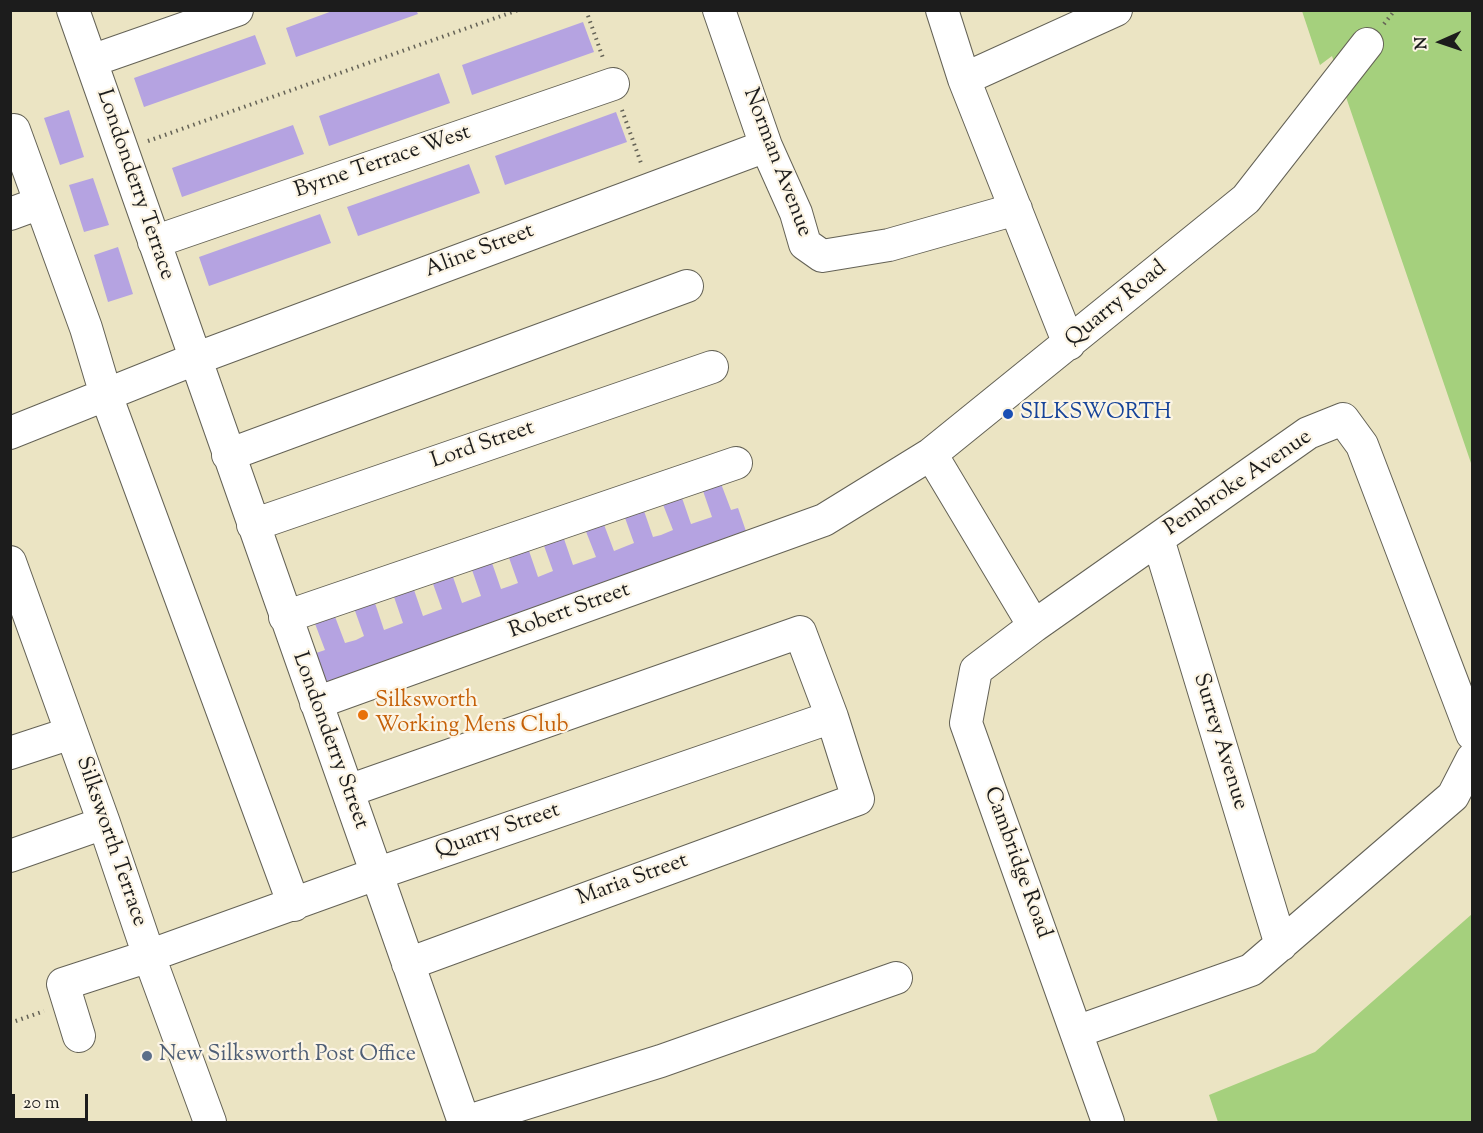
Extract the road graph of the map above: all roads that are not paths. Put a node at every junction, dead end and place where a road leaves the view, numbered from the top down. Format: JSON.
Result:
{"nodes":[{"id":1,"x":73,"y":10,"type":"edge"},
{"id":2,"x":237,"y":10,"type":"edge"},
{"id":3,"x":719,"y":10,"type":"edge"},
{"id":4,"x":942,"y":10,"type":"edge"},
{"id":5,"x":1116,"y":10,"type":"edge"},
{"id":6,"x":1367,"y":44,"type":"dead end"},
{"id":7,"x":91,"y":61,"type":"junction"},
{"id":8,"x":964,"y":79,"type":"junction"},
{"id":9,"x":613,"y":84,"type":"dead end"},
{"id":10,"x":14,"y":130,"type":"dead end"},
{"id":11,"x":766,"y":146,"type":"junction"},
{"id":12,"x":40,"y":203,"type":"junction"},
{"id":13,"x":1016,"y":209,"type":"junction"},
{"id":14,"x":10,"y":214,"type":"edge"},
{"id":15,"x":154,"y":242,"type":"junction"},
{"id":16,"x":687,"y":286,"type":"dead end"},
{"id":17,"x":1069,"y":344,"type":"junction"},
{"id":18,"x":195,"y":359,"type":"junction"},
{"id":19,"x":712,"y":367,"type":"dead end"},
{"id":20,"x":106,"y":395,"type":"junction"},
{"id":21,"x":10,"y":433,"type":"edge"},
{"id":22,"x":228,"y":454,"type":"junction"},
{"id":23,"x":931,"y":454,"type":"junction"},
{"id":24,"x":736,"y":464,"type":"dead end"},
{"id":25,"x":824,"y":520,"type":"joint"},
{"id":26,"x":253,"y":525,"type":"junction"},
{"id":27,"x":1158,"y":539,"type":"junction"},
{"id":28,"x":10,"y":562,"type":"edge"},
{"id":29,"x":285,"y":617,"type":"junction"},
{"id":30,"x":1034,"y":626,"type":"junction"},
{"id":31,"x":23,"y":638,"type":"edge"},
{"id":32,"x":316,"y":703,"type":"junction"},
{"id":33,"x":832,"y":717,"type":"junction"},
{"id":34,"x":71,"y":733,"type":"junction"},
{"id":35,"x":1473,"y":734,"type":"edge"},
{"id":36,"x":10,"y":753,"type":"edge"},
{"id":37,"x":1473,"y":759,"type":"edge"},
{"id":38,"x":348,"y":791,"type":"junction"},
{"id":39,"x":104,"y":824,"type":"junction"},
{"id":40,"x":10,"y":856,"type":"edge"},
{"id":41,"x":376,"y":874,"type":"junction"},
{"id":42,"x":294,"y":905,"type":"junction"},
{"id":43,"x":1281,"y":945,"type":"junction"},
{"id":44,"x":157,"y":953,"type":"junction"},
{"id":45,"x":408,"y":964,"type":"junction"},
{"id":46,"x":896,"y":978,"type":"dead end"},
{"id":47,"x":1076,"y":1032,"type":"junction"},
{"id":48,"x":79,"y":1036,"type":"dead end"},
{"id":49,"x":205,"y":1121,"type":"edge"},
{"id":50,"x":464,"y":1122,"type":"edge"},
{"id":51,"x":1108,"y":1122,"type":"edge"}],
"edges":[{"from":1,"to":7,"type":"street","name":"Londonderry Terrace"},
{"from":2,"to":7,"type":"street"},
{"from":3,"to":11,"type":"street","name":"Norman Avenue"},
{"from":4,"to":8,"type":"street"},
{"from":5,"to":8,"type":"street"},
{"from":6,"to":17,"type":"street","name":"Quarry Road"},
{"from":7,"to":15,"type":"street","name":"Londonderry Terrace"},
{"from":8,"to":13,"type":"street"},
{"from":9,"to":15,"type":"street","name":"Byrne Terrace West"},
{"from":10,"to":12,"type":"street"},
{"from":11,"to":13,"type":"street","name":"Norman Avenue"},
{"from":11,"to":18,"type":"street","name":"Aline Street"},
{"from":12,"to":14,"type":"street"},
{"from":12,"to":20,"type":"street"},
{"from":13,"to":17,"type":"street"},
{"from":15,"to":18,"type":"street","name":"Londonderry Terrace"},
{"from":16,"to":22,"type":"street"},
{"from":17,"to":23,"type":"street","name":"Quarry Road"},
{"from":18,"to":20,"type":"street","name":"Aline Street"},
{"from":18,"to":22,"type":"street","name":"Londonderry Street"},
{"from":19,"to":26,"type":"street","name":"Lord Street"},
{"from":20,"to":21,"type":"street","name":"Aline Street"},
{"from":20,"to":42,"type":"street"},
{"from":22,"to":26,"type":"street","name":"Londonderry Street"},
{"from":23,"to":25,"type":"street","name":"Quarry Road"},
{"from":23,"to":30,"type":"street"},
{"from":24,"to":29,"type":"street"},
{"from":25,"to":32,"type":"street","name":"Robert Street"},
{"from":26,"to":29,"type":"street","name":"Londonderry Street"},
{"from":27,"to":30,"type":"street","name":"Pembroke Avenue"},
{"from":27,"to":35,"type":"street","name":"Pembroke Avenue"},
{"from":27,"to":43,"type":"street","name":"Surrey Avenue"},
{"from":28,"to":31,"type":"street","name":"Silksworth Terrace"},
{"from":29,"to":32,"type":"street","name":"Londonderry Street"},
{"from":30,"to":47,"type":"street","name":"Cambridge Road"},
{"from":31,"to":34,"type":"street","name":"Silksworth Terrace"},
{"from":32,"to":38,"type":"street","name":"Londonderry Street"},
{"from":33,"to":38,"type":"street"},
{"from":33,"to":41,"type":"street","name":"Quarry Street"},
{"from":33,"to":45,"type":"street","name":"Maria Street"},
{"from":34,"to":36,"type":"street"},
{"from":34,"to":39,"type":"street","name":"Silksworth Terrace"},
{"from":37,"to":43,"type":"street"},
{"from":38,"to":41,"type":"street","name":"Londonderry Street"},
{"from":39,"to":40,"type":"street"},
{"from":39,"to":44,"type":"street","name":"Silksworth Terrace"},
{"from":41,"to":42,"type":"street","name":"Quarry Street"},
{"from":41,"to":45,"type":"street","name":"Londonderry Street"},
{"from":42,"to":44,"type":"street","name":"Quarry Street"},
{"from":43,"to":47,"type":"street"},
{"from":44,"to":48,"type":"street","name":"Quarry Street"},
{"from":44,"to":49,"type":"street","name":"Silksworth Terrace"},
{"from":45,"to":50,"type":"street","name":"Londonderry Street"},
{"from":46,"to":50,"type":"street"},
{"from":47,"to":51,"type":"street","name":"Cambridge Road"}]}
